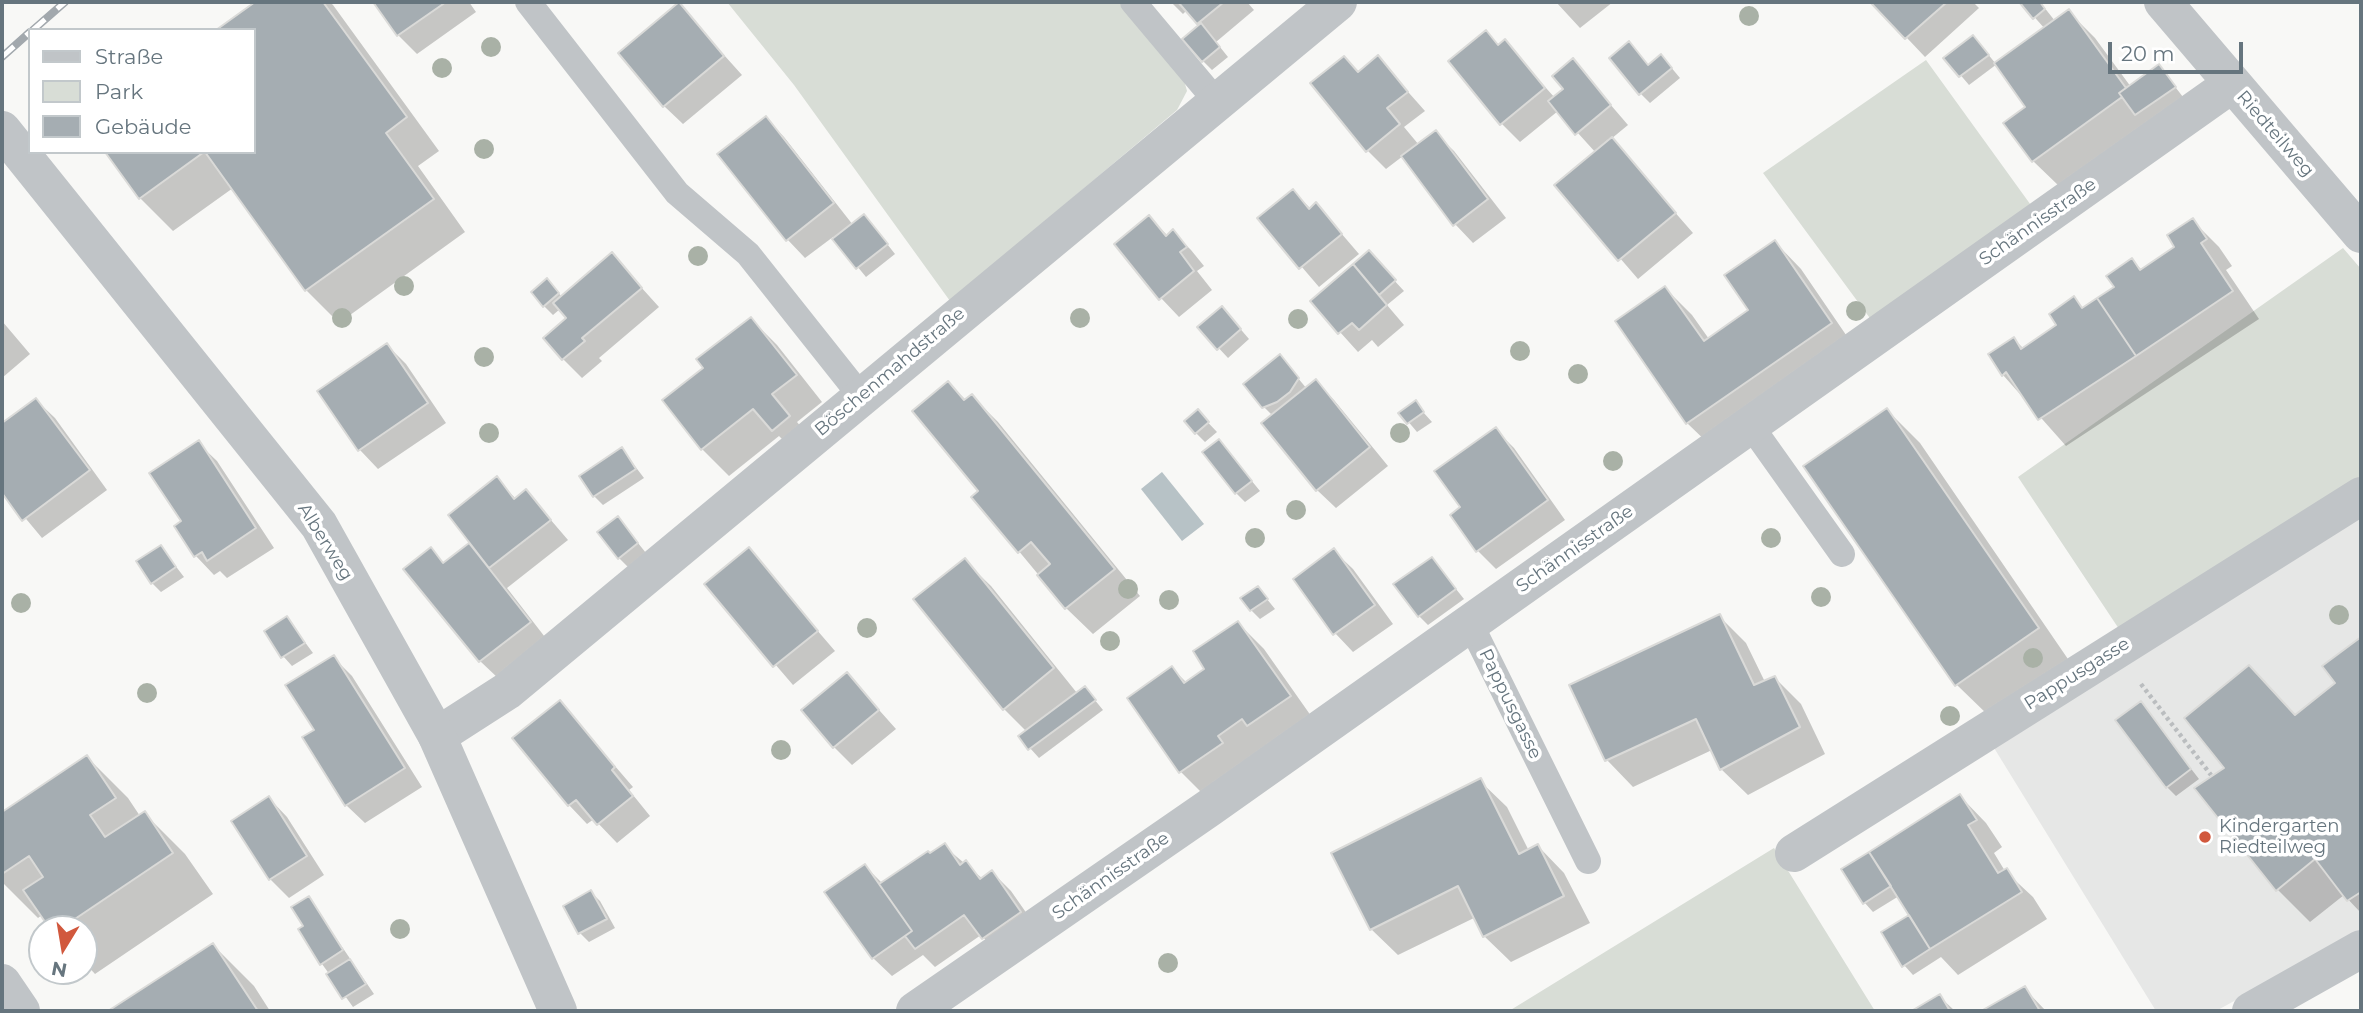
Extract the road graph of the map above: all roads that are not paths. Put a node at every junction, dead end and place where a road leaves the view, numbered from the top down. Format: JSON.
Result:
{"nodes":[{"id":1,"x":528,"y":2,"type":"edge"},
{"id":2,"x":1133,"y":2,"type":"edge"},
{"id":3,"x":2163,"y":2,"type":"edge"},
{"id":4,"x":1330,"y":4,"type":"edge"},
{"id":5,"x":2232,"y":84,"type":"junction"},
{"id":6,"x":1217,"y":102,"type":"junction"},
{"id":7,"x":2,"y":130,"type":"edge"},
{"id":8,"x":2361,"y":234,"type":"edge"},
{"id":9,"x":860,"y":396,"type":"junction"},
{"id":10,"x":1751,"y":426,"type":"junction"},
{"id":11,"x":2361,"y":496,"type":"edge"},
{"id":12,"x":1842,"y":554,"type":"dead end"},
{"id":13,"x":1470,"y":623,"type":"junction"},
{"id":14,"x":437,"y":736,"type":"junction"},
{"id":15,"x":1794,"y":853,"type":"dead end"},
{"id":16,"x":1588,"y":861,"type":"dead end"},
{"id":17,"x":2361,"y":949,"type":"edge"},
{"id":18,"x":2,"y":983,"type":"edge"},
{"id":19,"x":21,"y":1011,"type":"edge"},
{"id":20,"x":558,"y":1011,"type":"edge"},
{"id":21,"x":915,"y":1011,"type":"edge"},
{"id":22,"x":2251,"y":1011,"type":"edge"}],
"edges":[{"from":1,"to":9,"type":"lane"},
{"from":2,"to":6,"type":"lane"},
{"from":3,"to":5,"type":"street","name":"Riedteilweg"},
{"from":4,"to":6,"type":"street","name":"Böschenmahdstraße"},
{"from":5,"to":8,"type":"street","name":"Riedteilweg"},
{"from":5,"to":10,"type":"street","name":"Schännisstraße"},
{"from":6,"to":9,"type":"street","name":"Böschenmahdstraße"},
{"from":7,"to":14,"type":"street","name":"Alberweg"},
{"from":9,"to":14,"type":"street","name":"Böschenmahdstraße"},
{"from":10,"to":12,"type":"lane"},
{"from":10,"to":13,"type":"street","name":"Schännisstraße"},
{"from":11,"to":15,"type":"street","name":"Pappusgasse"},
{"from":13,"to":16,"type":"lane","name":"Pappusgasse"},
{"from":13,"to":21,"type":"street","name":"Schännisstraße"},
{"from":14,"to":20,"type":"street","name":"Alberweg"},
{"from":17,"to":22,"type":"street"},
{"from":18,"to":19,"type":"street"}]}
